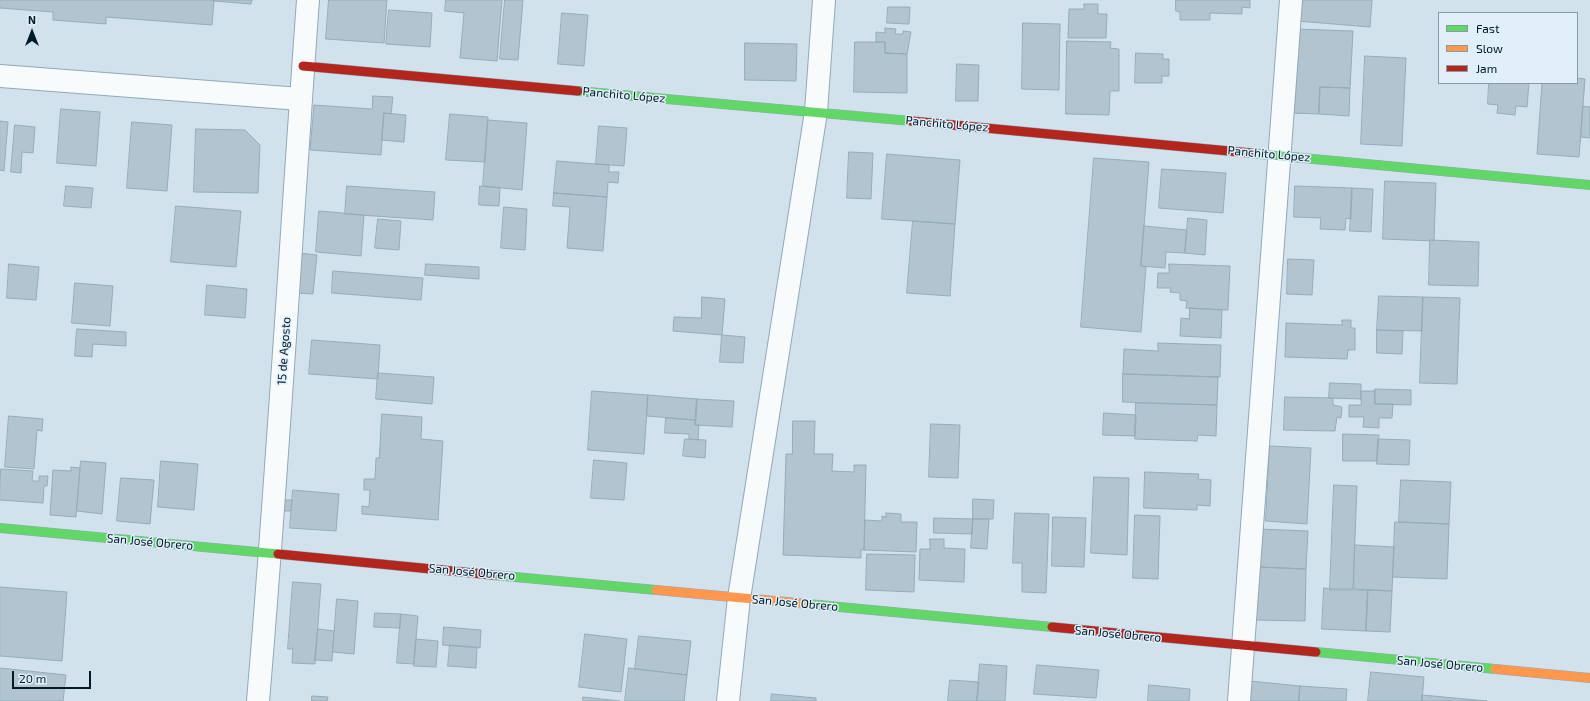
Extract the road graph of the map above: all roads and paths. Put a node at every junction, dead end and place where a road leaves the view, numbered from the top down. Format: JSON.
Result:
{"nodes":[{"id":1,"x":308,"y":0,"type":"edge"},
{"id":2,"x":824,"y":0,"type":"edge"},
{"id":3,"x":1291,"y":0,"type":"edge"},
{"id":4,"x":303,"y":66,"type":"junction"},
{"id":5,"x":0,"y":76,"type":"edge"},
{"id":6,"x":300,"y":99,"type":"junction"},
{"id":7,"x":816,"y":112,"type":"junction"},
{"id":8,"x":1278,"y":155,"type":"junction"},
{"id":9,"x":1590,"y":185,"type":"edge"},
{"id":10,"x":0,"y":528,"type":"edge"},
{"id":11,"x":271,"y":553,"type":"junction"},
{"id":12,"x":739,"y":598,"type":"junction"},
{"id":13,"x":1244,"y":645,"type":"junction"},
{"id":14,"x":1590,"y":678,"type":"edge"},
{"id":15,"x":258,"y":701,"type":"edge"},
{"id":16,"x":728,"y":701,"type":"edge"},
{"id":17,"x":1239,"y":701,"type":"edge"}],
"edges":[{"from":1,"to":4,"type":"street","name":"15 de Agosto"},
{"from":2,"to":7,"type":"street"},
{"from":3,"to":8,"type":"street"},
{"from":4,"to":6,"type":"street","name":"15 de Agosto"},
{"from":4,"to":7,"type":"street","name":"Panchito López"},
{"from":5,"to":6,"type":"street"},
{"from":6,"to":11,"type":"street","name":"15 de Agosto"},
{"from":7,"to":8,"type":"street","name":"Panchito López"},
{"from":7,"to":12,"type":"street"},
{"from":8,"to":9,"type":"street","name":"Panchito López"},
{"from":8,"to":13,"type":"street"},
{"from":10,"to":11,"type":"street","name":"San José Obrero"},
{"from":11,"to":12,"type":"street","name":"San José Obrero"},
{"from":11,"to":15,"type":"street","name":"15 de Agosto"},
{"from":12,"to":13,"type":"street","name":"San José Obrero"},
{"from":12,"to":16,"type":"street"},
{"from":13,"to":14,"type":"street","name":"San José Obrero"},
{"from":13,"to":17,"type":"street"}]}
